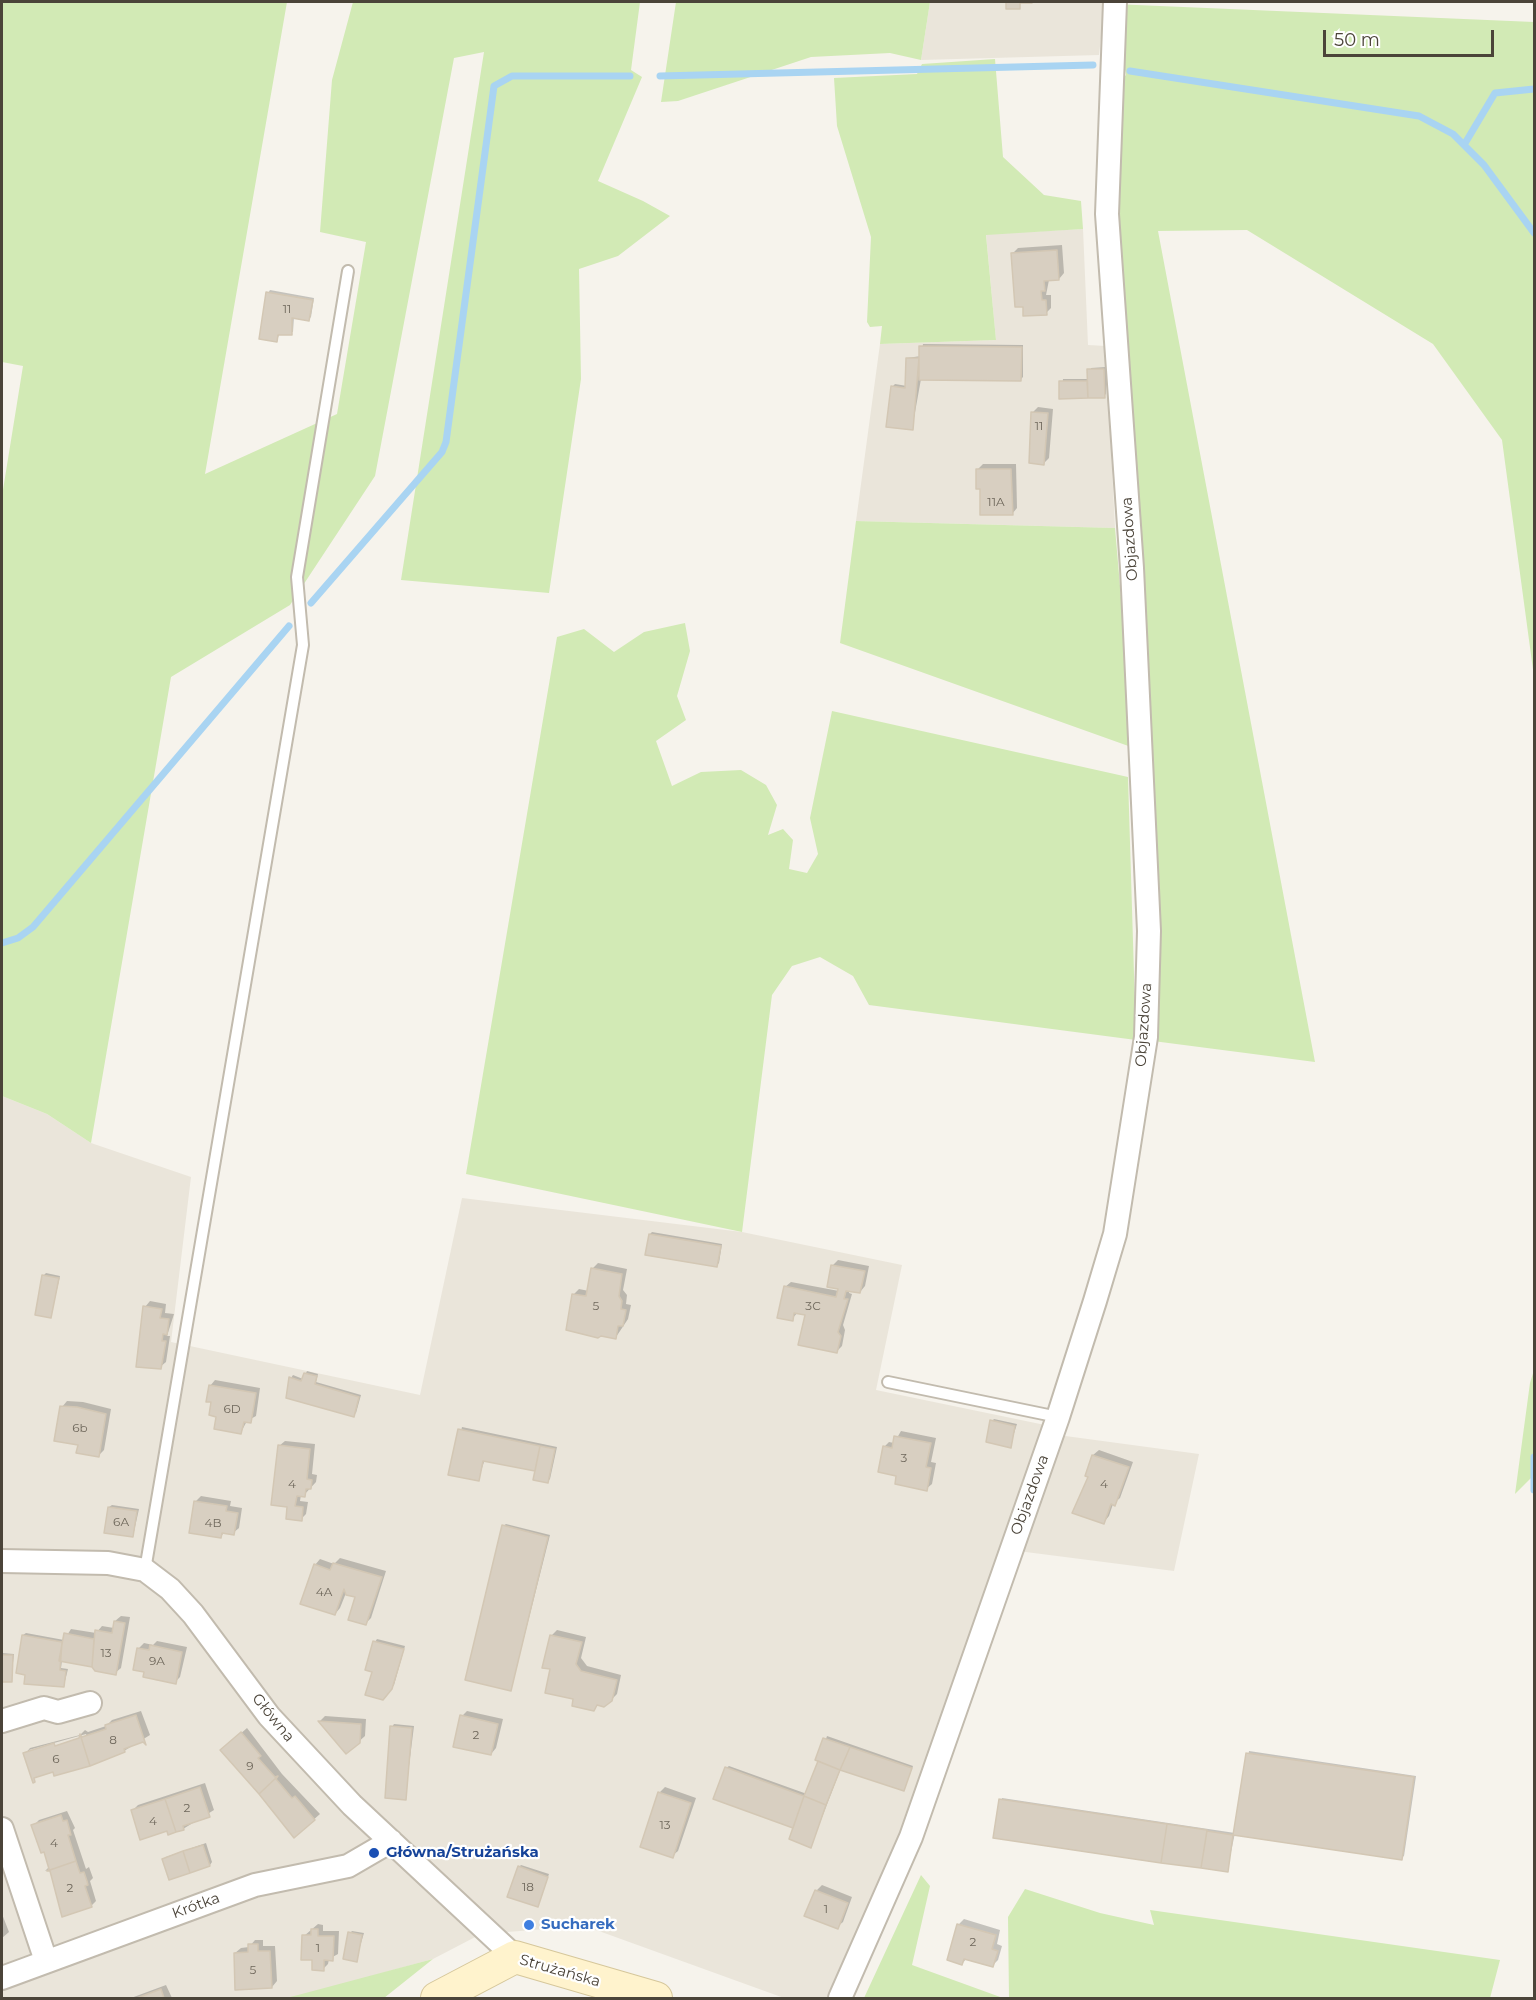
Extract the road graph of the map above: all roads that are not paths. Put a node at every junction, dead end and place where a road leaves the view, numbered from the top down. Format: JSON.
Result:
{"nodes":[{"id":1,"x":1115,"y":2,"type":"edge"},
{"id":2,"x":348,"y":271,"type":"dead end"},
{"id":3,"x":888,"y":1382,"type":"dead end"},
{"id":4,"x":1058,"y":1417,"type":"junction"},
{"id":5,"x":2,"y":1561,"type":"edge"},
{"id":6,"x":145,"y":1570,"type":"junction"},
{"id":7,"x":90,"y":1703,"type":"dead end"},
{"id":8,"x":2,"y":1721,"type":"edge"},
{"id":9,"x":2,"y":1829,"type":"edge"},
{"id":10,"x":391,"y":1841,"type":"junction"},
{"id":11,"x":515,"y":1957,"type":"junction"},
{"id":12,"x":45,"y":1961,"type":"junction"},
{"id":13,"x":2,"y":1977,"type":"edge"},
{"id":14,"x":437,"y":1998,"type":"edge"},
{"id":15,"x":656,"y":1998,"type":"edge"},
{"id":16,"x":840,"y":1998,"type":"edge"}],
"edges":[{"from":1,"to":4,"type":"street","name":"Objazdowa"},
{"from":2,"to":6,"type":"lane"},
{"from":3,"to":4,"type":"lane"},
{"from":4,"to":16,"type":"street","name":"Objazdowa"},
{"from":5,"to":6,"type":"street","name":"Główna"},
{"from":6,"to":10,"type":"street","name":"Główna"},
{"from":7,"to":8,"type":"street"},
{"from":9,"to":12,"type":"street"},
{"from":10,"to":11,"type":"street","name":"Główna"},
{"from":10,"to":12,"type":"street","name":"Krótka"},
{"from":11,"to":14,"type":"main road","name":"Strużańska"},
{"from":11,"to":15,"type":"main road","name":"Strużańska"},
{"from":12,"to":13,"type":"street","name":"Krótka"}]}
